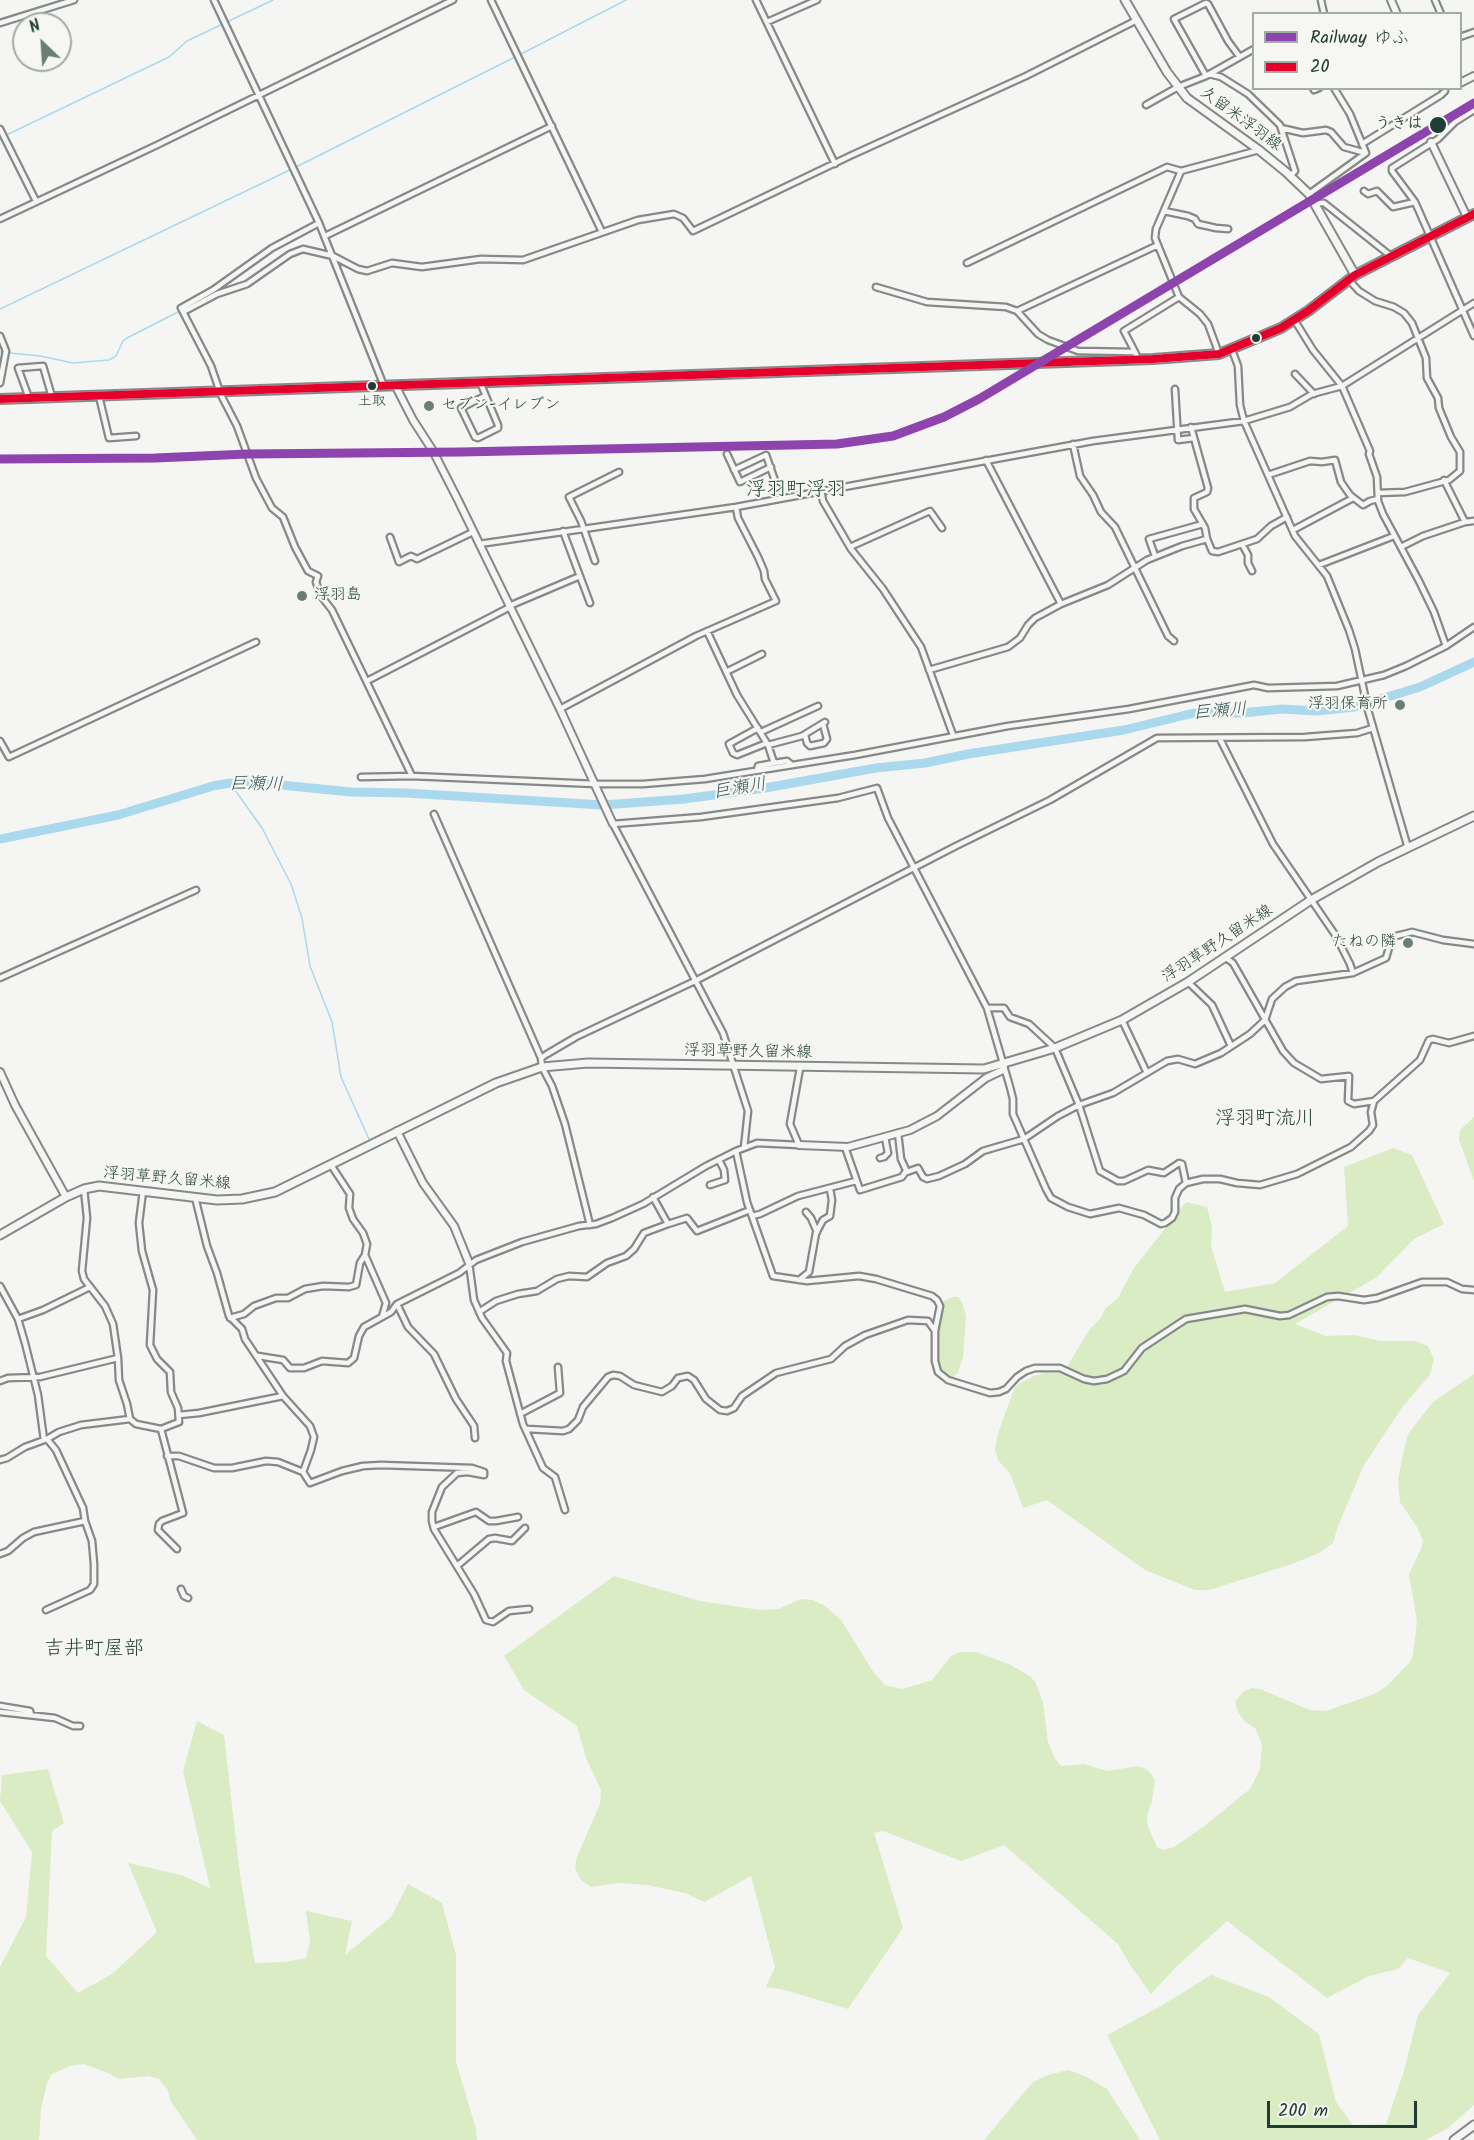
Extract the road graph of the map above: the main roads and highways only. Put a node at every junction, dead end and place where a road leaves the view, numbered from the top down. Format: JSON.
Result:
{"nodes":[{"id":1,"x":1125,"y":0,"type":"edge"},
{"id":2,"x":1471,"y":215,"type":"edge"},
{"id":3,"x":1355,"y":275,"type":"junction"},
{"id":4,"x":0,"y":399,"type":"edge"},
{"id":5,"x":1474,"y":816,"type":"edge"},
{"id":6,"x":0,"y":1235,"type":"edge"},
{"id":7,"x":1474,"y":2125,"type":"edge"},
{"id":8,"x":1454,"y":2140,"type":"edge"}],
"edges":[{"from":1,"to":3,"type":"main road","name":"久留米浮羽線"},
{"from":2,"to":3,"type":"highway"},
{"from":3,"to":4,"type":"highway"},
{"from":5,"to":6,"type":"main road","name":"浮羽草野久留米線"},
{"from":7,"to":8,"type":"main road"}]}
